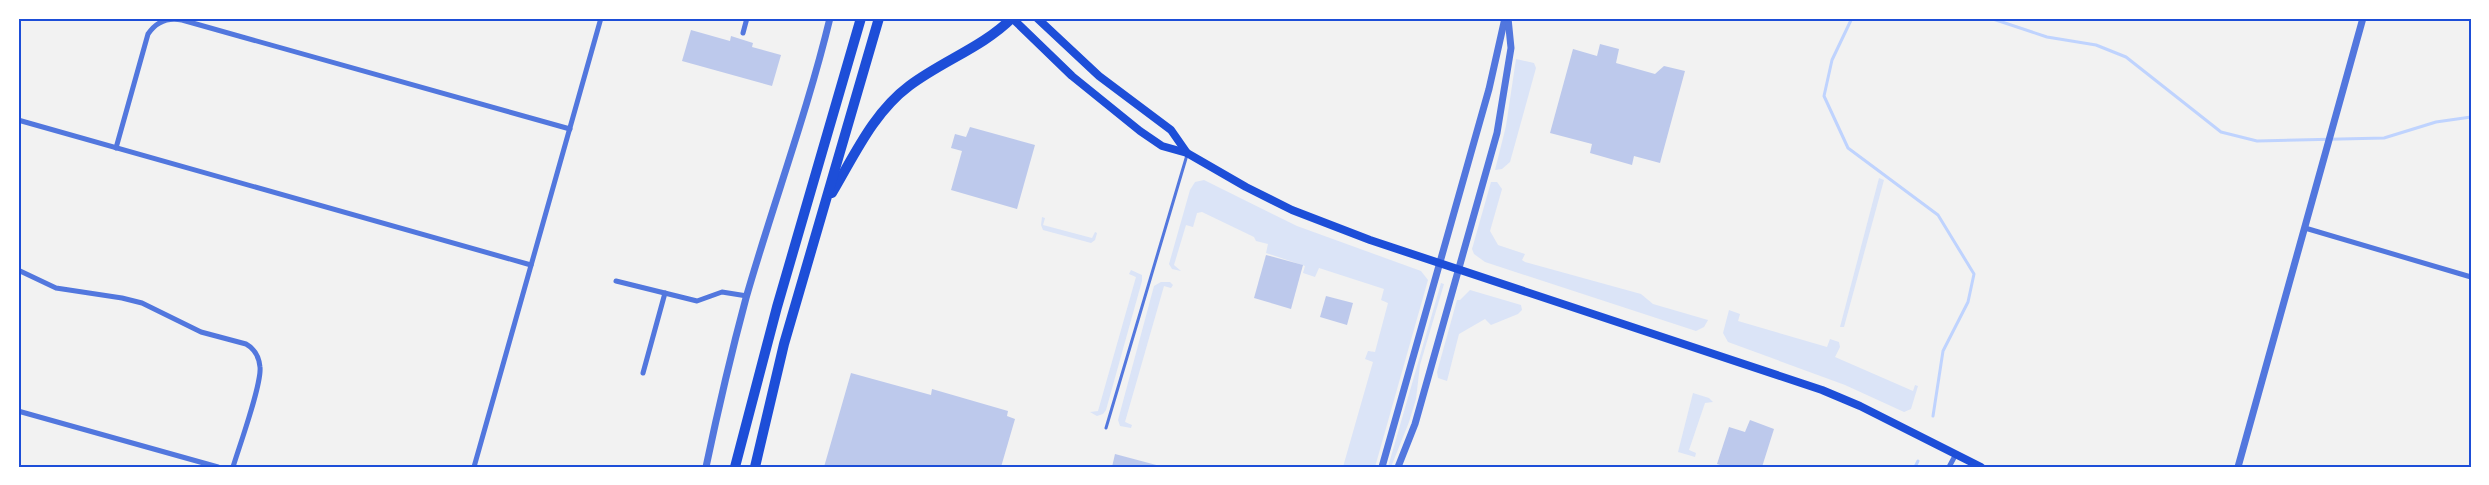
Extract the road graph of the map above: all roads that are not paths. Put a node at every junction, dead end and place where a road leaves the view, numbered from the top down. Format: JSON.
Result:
{"nodes":[{"id":1,"x":602,"y":18,"type":"edge"},
{"id":2,"x":747,"y":18,"type":"edge"},
{"id":3,"x":830,"y":18,"type":"edge"},
{"id":4,"x":852,"y":18,"type":"edge"},
{"id":5,"x":861,"y":18,"type":"edge"},
{"id":6,"x":879,"y":18,"type":"edge"},
{"id":7,"x":1012,"y":18,"type":"edge"},
{"id":8,"x":1037,"y":18,"type":"edge"},
{"id":9,"x":1506,"y":18,"type":"edge"},
{"id":10,"x":2363,"y":18,"type":"edge"},
{"id":11,"x":743,"y":33,"type":"dead end"},
{"id":12,"x":840,"y":90,"type":"junction"},
{"id":13,"x":18,"y":120,"type":"edge"},
{"id":14,"x":570,"y":129,"type":"junction"},
{"id":15,"x":116,"y":148,"type":"junction"},
{"id":16,"x":1187,"y":153,"type":"junction"},
{"id":17,"x":824,"y":206,"type":"junction"},
{"id":18,"x":2305,"y":228,"type":"junction"},
{"id":19,"x":1440,"y":263,"type":"junction"},
{"id":20,"x":531,"y":265,"type":"junction"},
{"id":21,"x":1459,"y":269,"type":"junction"},
{"id":22,"x":18,"y":270,"type":"edge"},
{"id":23,"x":2471,"y":277,"type":"edge"},
{"id":24,"x":616,"y":281,"type":"dead end"},
{"id":25,"x":665,"y":293,"type":"junction"},
{"id":26,"x":747,"y":296,"type":"junction"},
{"id":27,"x":643,"y":373,"type":"dead end"},
{"id":28,"x":18,"y":411,"type":"edge"},
{"id":29,"x":1106,"y":428,"type":"dead end"},
{"id":30,"x":1956,"y":454,"type":"junction"},
{"id":31,"x":218,"y":467,"type":"edge"},
{"id":32,"x":234,"y":467,"type":"edge"},
{"id":33,"x":474,"y":467,"type":"edge"},
{"id":34,"x":706,"y":467,"type":"edge"},
{"id":35,"x":735,"y":467,"type":"edge"},
{"id":36,"x":755,"y":467,"type":"edge"},
{"id":37,"x":1382,"y":467,"type":"edge"},
{"id":38,"x":1398,"y":467,"type":"edge"},
{"id":39,"x":1949,"y":467,"type":"edge"},
{"id":40,"x":1982,"y":467,"type":"edge"},
{"id":41,"x":2238,"y":467,"type":"edge"}],
"edges":[{"from":1,"to":14,"type":"street"},
{"from":2,"to":11,"type":"street"},
{"from":3,"to":26,"type":"street"},
{"from":4,"to":12,"type":"highway"},
{"from":5,"to":12,"type":"highway"},
{"from":6,"to":17,"type":"highway"},
{"from":7,"to":16,"type":"main road"},
{"from":7,"to":17,"type":"highway"},
{"from":8,"to":16,"type":"main road"},
{"from":9,"to":19,"type":"street"},
{"from":9,"to":21,"type":"street"},
{"from":10,"to":18,"type":"street"},
{"from":12,"to":35,"type":"highway"},
{"from":13,"to":15,"type":"street"},
{"from":14,"to":15,"type":"street"},
{"from":14,"to":20,"type":"street"},
{"from":15,"to":20,"type":"street"},
{"from":16,"to":19,"type":"main road"},
{"from":16,"to":29,"type":"lane"},
{"from":17,"to":36,"type":"highway"},
{"from":18,"to":23,"type":"street"},
{"from":18,"to":41,"type":"street"},
{"from":19,"to":21,"type":"main road"},
{"from":19,"to":37,"type":"street"},
{"from":20,"to":33,"type":"street"},
{"from":21,"to":30,"type":"main road"},
{"from":21,"to":38,"type":"street"},
{"from":22,"to":32,"type":"street"},
{"from":24,"to":25,"type":"street"},
{"from":25,"to":26,"type":"street"},
{"from":25,"to":27,"type":"street"},
{"from":26,"to":34,"type":"street"},
{"from":28,"to":31,"type":"street"},
{"from":30,"to":39,"type":"street"},
{"from":30,"to":40,"type":"main road"}]}
